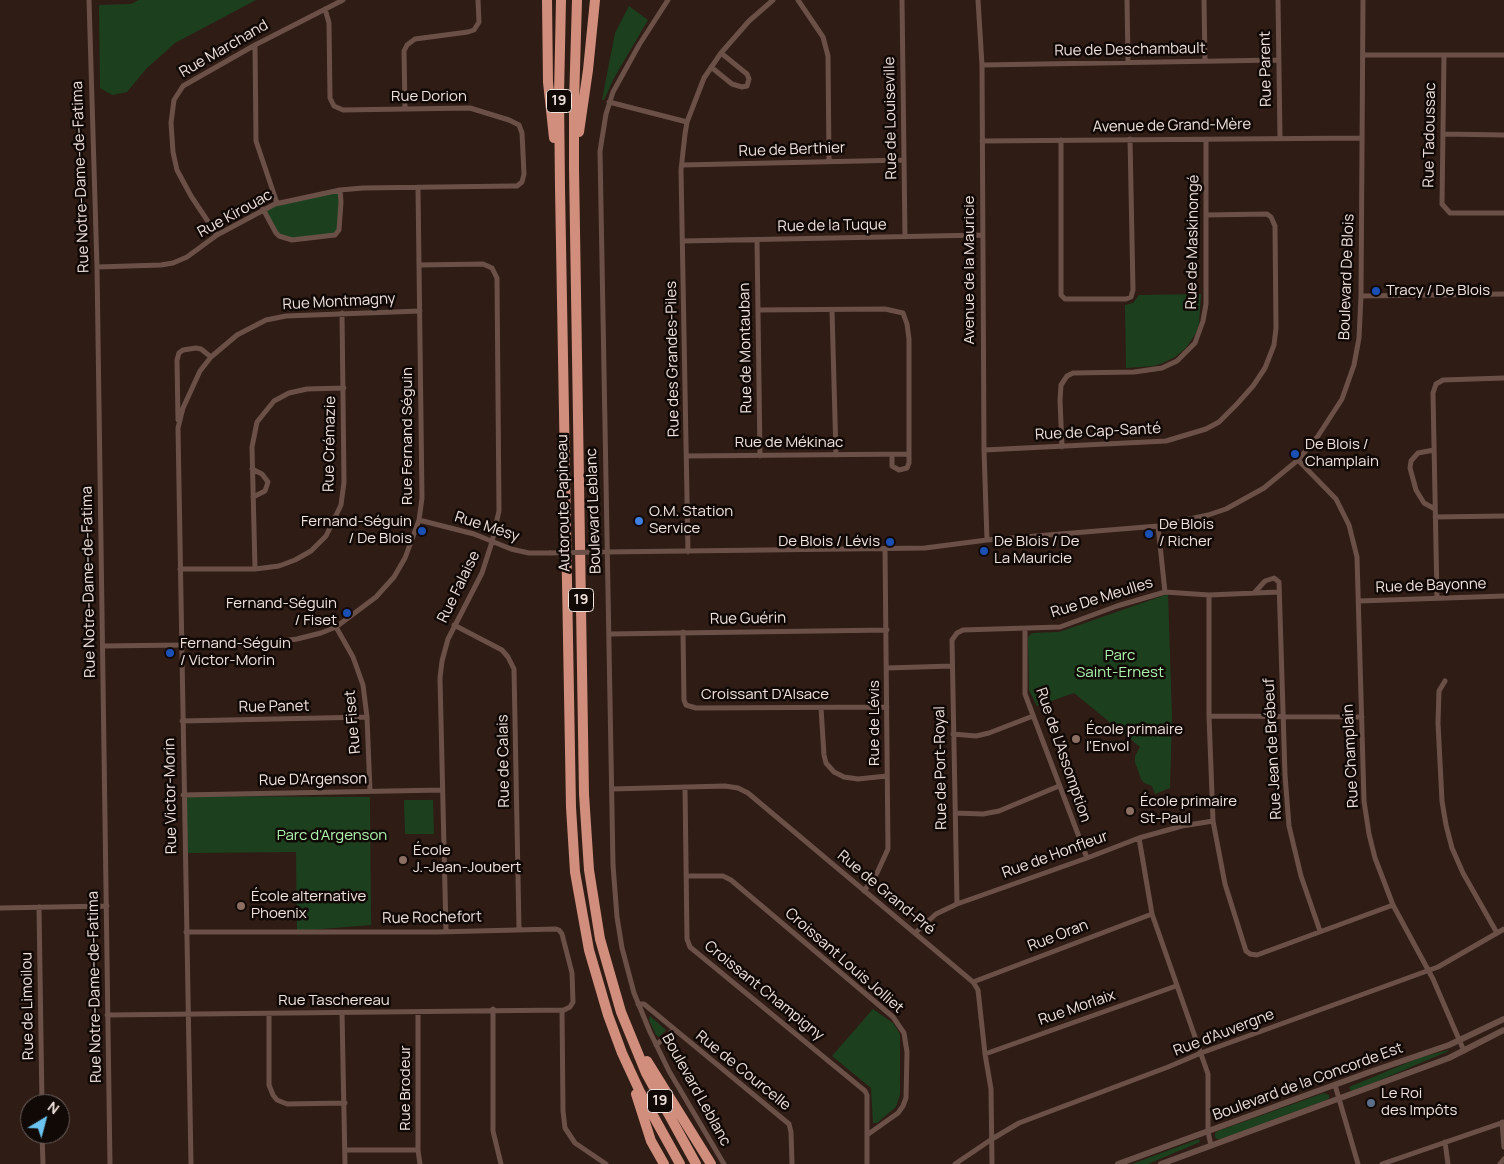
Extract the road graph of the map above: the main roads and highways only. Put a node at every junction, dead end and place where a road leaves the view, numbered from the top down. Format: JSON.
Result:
{"nodes":[{"id":1,"x":547,"y":0,"type":"edge"},
{"id":2,"x":562,"y":0,"type":"edge"},
{"id":3,"x":577,"y":0,"type":"edge"},
{"id":4,"x":595,"y":0,"type":"edge"},
{"id":5,"x":574,"y":168,"type":"junction"},
{"id":6,"x":560,"y":202,"type":"junction"},
{"id":7,"x":630,"y":1035,"type":"junction"},
{"id":8,"x":618,"y":1041,"type":"junction"},
{"id":9,"x":664,"y":1164,"type":"edge"},
{"id":10,"x":680,"y":1164,"type":"edge"},
{"id":11,"x":696,"y":1164,"type":"edge"},
{"id":12,"x":711,"y":1164,"type":"edge"}],
"edges":[{"from":1,"to":6,"type":"highway"},
{"from":2,"to":6,"type":"highway","name":"Autoroute Papineau","number":"19"},
{"from":3,"to":5,"type":"highway","name":"Autoroute Papineau","number":"19"},
{"from":4,"to":5,"type":"highway"},
{"from":5,"to":7,"type":"highway","name":"Autoroute Papineau","number":"19"},
{"from":6,"to":8,"type":"highway","name":"Autoroute Papineau","number":"19"},
{"from":7,"to":11,"type":"highway","name":"Autoroute Papineau","number":"19"},
{"from":7,"to":12,"type":"highway"},
{"from":8,"to":9,"type":"highway"},
{"from":8,"to":10,"type":"highway","name":"Autoroute Papineau","number":"19"}]}
